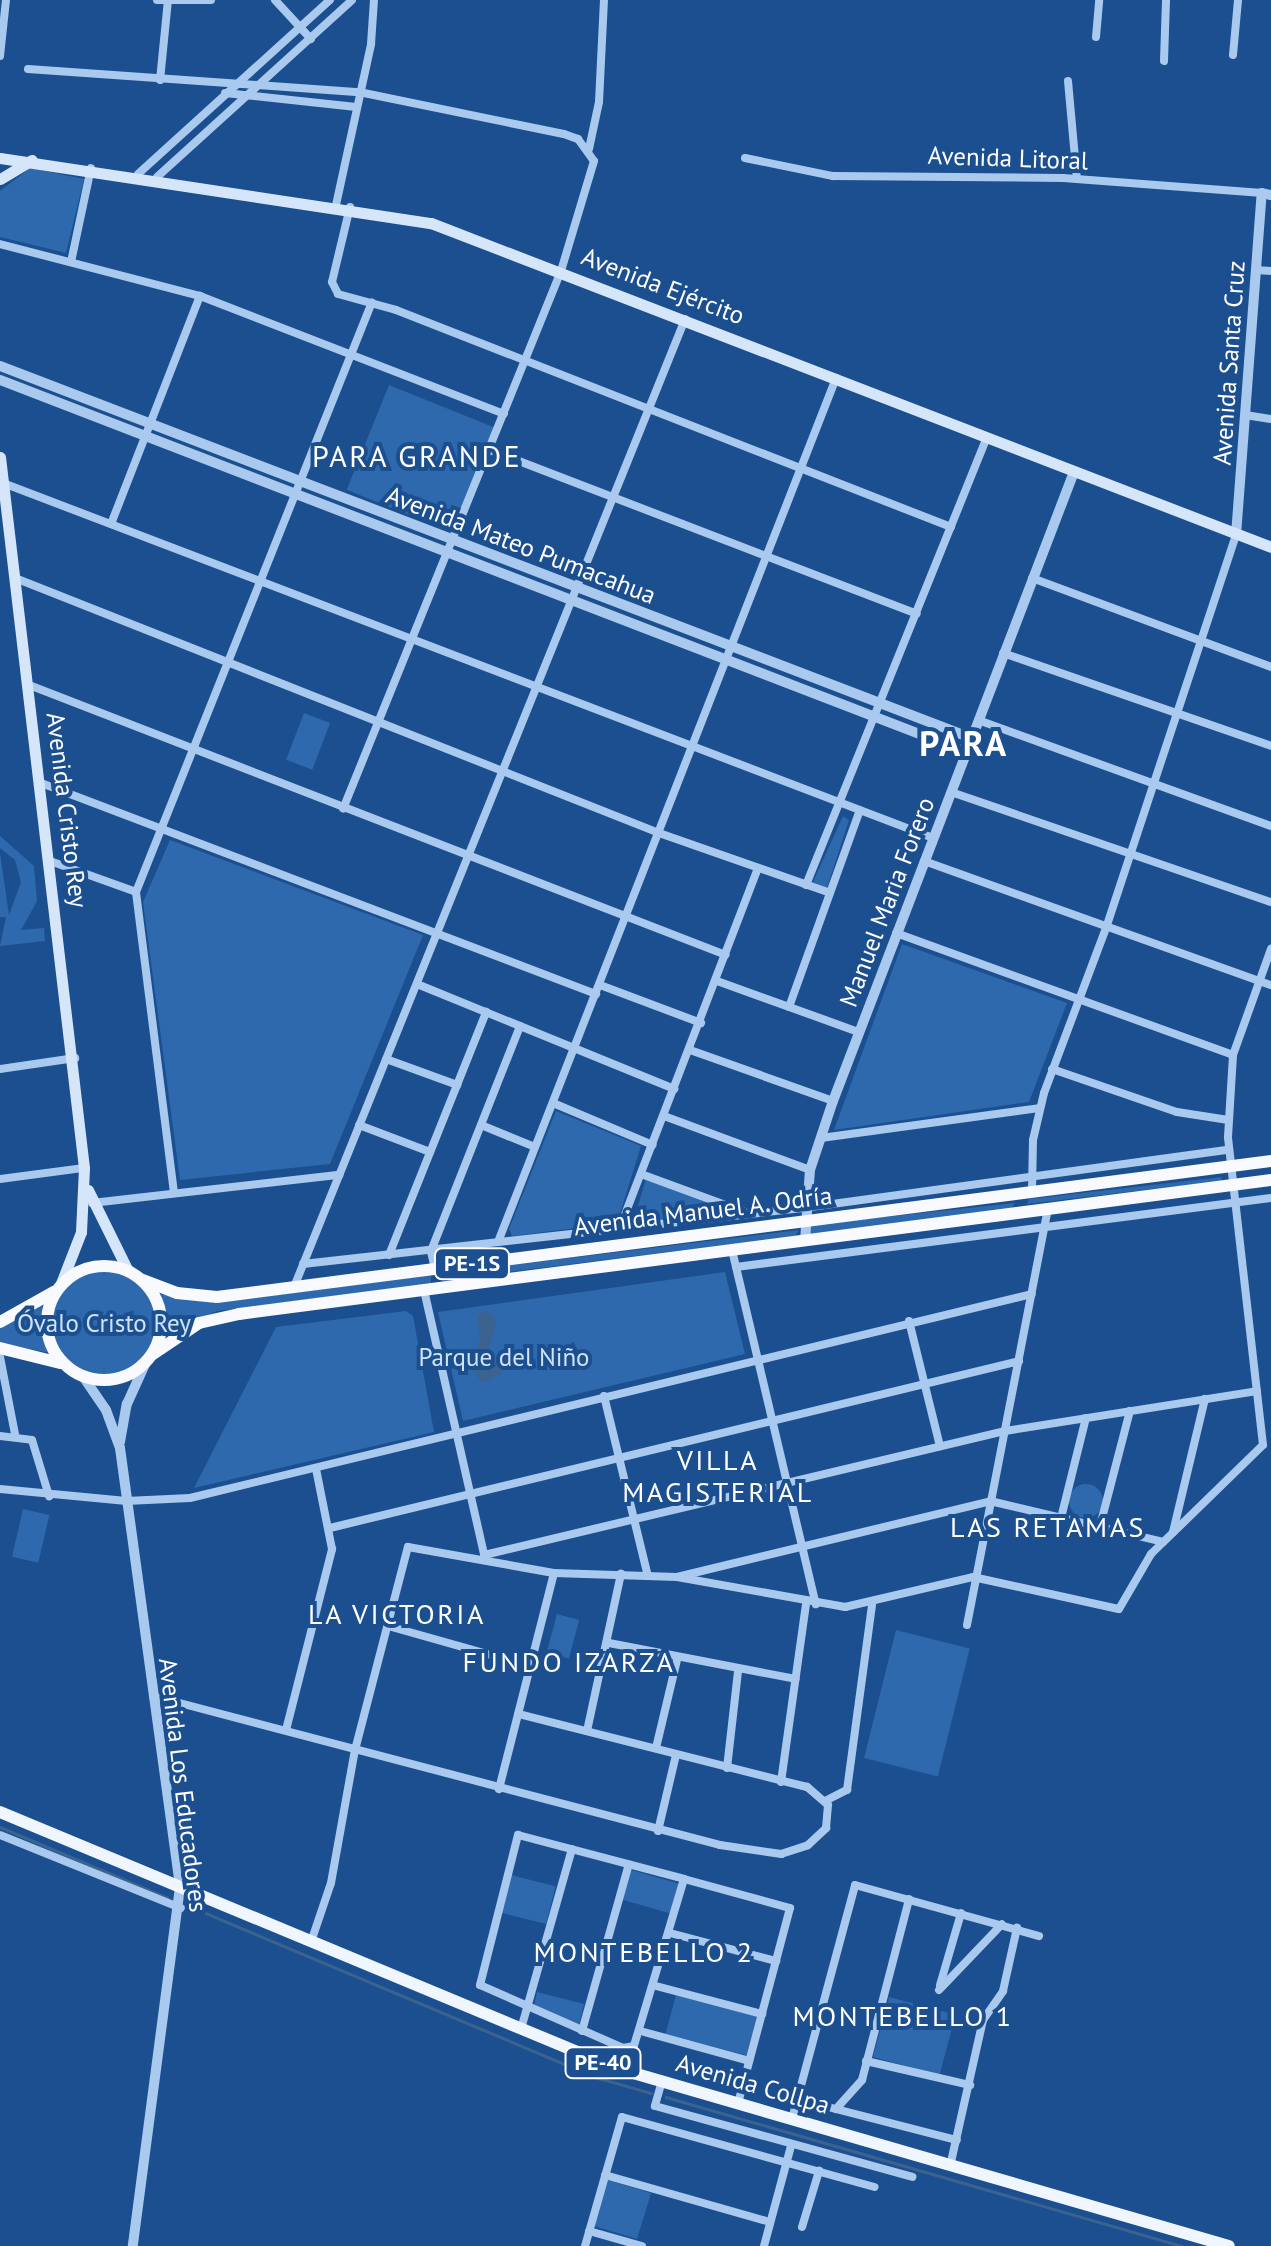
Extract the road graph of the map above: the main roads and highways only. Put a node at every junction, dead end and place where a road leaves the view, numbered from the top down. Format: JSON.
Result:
{"nodes":[{"id":1,"x":0,"y":150,"type":"edge"},
{"id":2,"x":14,"y":156,"type":"junction"},
{"id":3,"x":0,"y":158,"type":"edge"},
{"id":4,"x":32,"y":160,"type":"junction"},
{"id":5,"x":0,"y":179,"type":"edge"},
{"id":6,"x":0,"y":457,"type":"edge"},
{"id":7,"x":1271,"y":547,"type":"edge"},
{"id":8,"x":1271,"y":1161,"type":"edge"},
{"id":9,"x":84,"y":1168,"type":"junction"},
{"id":10,"x":1271,"y":1180,"type":"edge"},
{"id":11,"x":1026,"y":1192,"type":"junction"},
{"id":12,"x":1022,"y":1212,"type":"junction"},
{"id":13,"x":436,"y":1269,"type":"junction"},
{"id":14,"x":128,"y":1270,"type":"junction"},
{"id":15,"x":143,"y":1280,"type":"junction"},
{"id":16,"x":58,"y":1288,"type":"junction"},
{"id":17,"x":439,"y":1288,"type":"junction"},
{"id":18,"x":0,"y":1322,"type":"edge"},
{"id":19,"x":0,"y":1348,"type":"edge"},
{"id":20,"x":149,"y":1358,"type":"junction"},
{"id":21,"x":75,"y":1371,"type":"junction"},
{"id":22,"x":0,"y":1812,"type":"edge"},
{"id":23,"x":1229,"y":2246,"type":"edge"}],
"edges":[{"from":1,"to":2,"type":"main road"},
{"from":2,"to":3,"type":"main road"},
{"from":2,"to":4,"type":"main road","name":"Avenida Ejército"},
{"from":4,"to":5,"type":"main road"},
{"from":4,"to":7,"type":"main road","name":"Avenida Ejército"},
{"from":6,"to":9,"type":"main road","name":"Avenida Cristo Rey"},
{"from":8,"to":11,"type":"highway","name":"Avenida Manuel A. Odría","number":"PE-1S"},
{"from":9,"to":14,"type":"main road","name":"Avenida Cristo Rey"},
{"from":9,"to":16,"type":"main road","name":"Avenida Cristo Rey"},
{"from":10,"to":12,"type":"highway","name":"Avenida Manuel A. Odría","number":"PE-1S"},
{"from":11,"to":12,"type":"highway"},
{"from":11,"to":13,"type":"highway","name":"Avenida Manuel A. Odría","number":"PE-1S"},
{"from":12,"to":17,"type":"highway","name":"Avenida Manuel A. Odría","number":"PE-1S"},
{"from":13,"to":15,"type":"highway","name":"Avenida Manuel A. Odría","number":"PE-1S"},
{"from":13,"to":17,"type":"highway"},
{"from":14,"to":15,"type":"highway","number":"PE-1S"},
{"from":14,"to":16,"type":"highway"},
{"from":15,"to":20,"type":"highway"},
{"from":16,"to":18,"type":"highway"},
{"from":16,"to":21,"type":"highway"},
{"from":17,"to":20,"type":"highway","name":"Avenida Manuel A. Odría","number":"PE-1S"},
{"from":19,"to":21,"type":"highway","number":"PE-1S"},
{"from":20,"to":21,"type":"highway","number":"PE-1S"},
{"from":22,"to":23,"type":"main road","name":"Avenida Collpa","number":"PE-40"}]}
